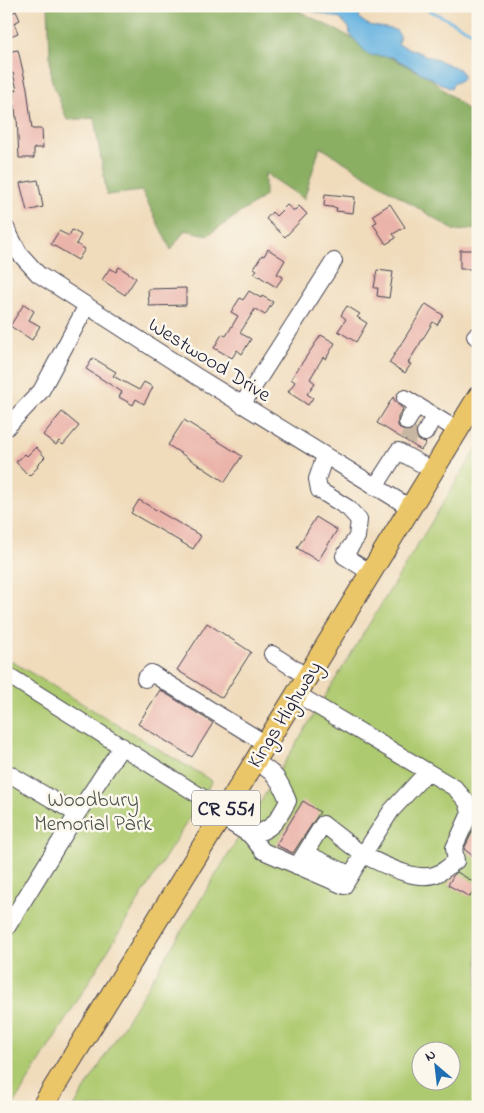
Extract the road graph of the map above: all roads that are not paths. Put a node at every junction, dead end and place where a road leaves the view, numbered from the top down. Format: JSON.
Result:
{"nodes":[{"id":1,"x":6,"y":228,"type":"edge"},
{"id":2,"x":334,"y":261,"type":"dead end"},
{"id":3,"x":86,"y":307,"type":"junction"},
{"id":4,"x":478,"y":397,"type":"edge"},
{"id":5,"x":242,"y":405,"type":"junction"},
{"id":6,"x":6,"y":428,"type":"edge"},
{"id":7,"x":457,"y":430,"type":"junction"},
{"id":8,"x":409,"y":441,"type":"junction"},
{"id":9,"x":325,"y":456,"type":"junction"},
{"id":10,"x":432,"y":470,"type":"junction"},
{"id":11,"x":375,"y":487,"type":"junction"},
{"id":12,"x":409,"y":508,"type":"junction"},
{"id":13,"x":371,"y":572,"type":"junction"},
{"id":14,"x":272,"y":654,"type":"dead end"},
{"id":15,"x":6,"y":674,"type":"edge"},
{"id":16,"x":145,"y":679,"type":"dead end"},
{"id":17,"x":302,"y":685,"type":"junction"},
{"id":18,"x":122,"y":746,"type":"junction"},
{"id":19,"x":260,"y":753,"type":"junction"},
{"id":20,"x":6,"y":772,"type":"edge"},
{"id":21,"x":427,"y":772,"type":"junction"},
{"id":22,"x":77,"y":814,"type":"junction"},
{"id":23,"x":222,"y":814,"type":"junction"},
{"id":24,"x":250,"y":835,"type":"junction"},
{"id":25,"x":363,"y":856,"type":"junction"},
{"id":26,"x":301,"y":860,"type":"junction"},
{"id":27,"x":6,"y":929,"type":"edge"},
{"id":28,"x":42,"y":1107,"type":"edge"}],
"edges":[{"from":1,"to":3,"type":"street","name":"Westwood Drive"},
{"from":2,"to":5,"type":"street"},
{"from":3,"to":5,"type":"street","name":"Westwood Drive"},
{"from":3,"to":6,"type":"street"},
{"from":4,"to":7,"type":"main road","name":"Kings Highway","number":"CR 551"},
{"from":5,"to":9,"type":"street","name":"Westwood Drive"},
{"from":7,"to":8,"type":"street"},
{"from":7,"to":10,"type":"main road","name":"Kings Highway","number":"CR 551"},
{"from":8,"to":10,"type":"street"},
{"from":8,"to":11,"type":"street"},
{"from":9,"to":11,"type":"street","name":"Westwood Drive"},
{"from":9,"to":13,"type":"street"},
{"from":10,"to":12,"type":"main road","name":"Kings Highway","number":"CR 551"},
{"from":11,"to":12,"type":"street","name":"Westwood Drive"},
{"from":12,"to":13,"type":"main road","name":"Kings Highway","number":"CR 551"},
{"from":13,"to":17,"type":"main road","name":"Kings Highway","number":"CR 551"},
{"from":14,"to":17,"type":"street"},
{"from":15,"to":18,"type":"street"},
{"from":16,"to":19,"type":"street"},
{"from":17,"to":19,"type":"main road","name":"Kings Highway","number":"CR 551"},
{"from":17,"to":21,"type":"street"},
{"from":18,"to":22,"type":"street"},
{"from":18,"to":23,"type":"street"},
{"from":19,"to":23,"type":"main road","name":"Kings Highway","number":"CR 551"},
{"from":19,"to":24,"type":"street"},
{"from":20,"to":22,"type":"street"},
{"from":21,"to":25,"type":"street"},
{"from":21,"to":25,"type":"street"},
{"from":22,"to":27,"type":"street"},
{"from":23,"to":24,"type":"street"},
{"from":23,"to":28,"type":"main road","name":"Kings Highway","number":"CR 551"},
{"from":24,"to":26,"type":"street"},
{"from":25,"to":26,"type":"street"},
{"from":25,"to":26,"type":"street"}]}
